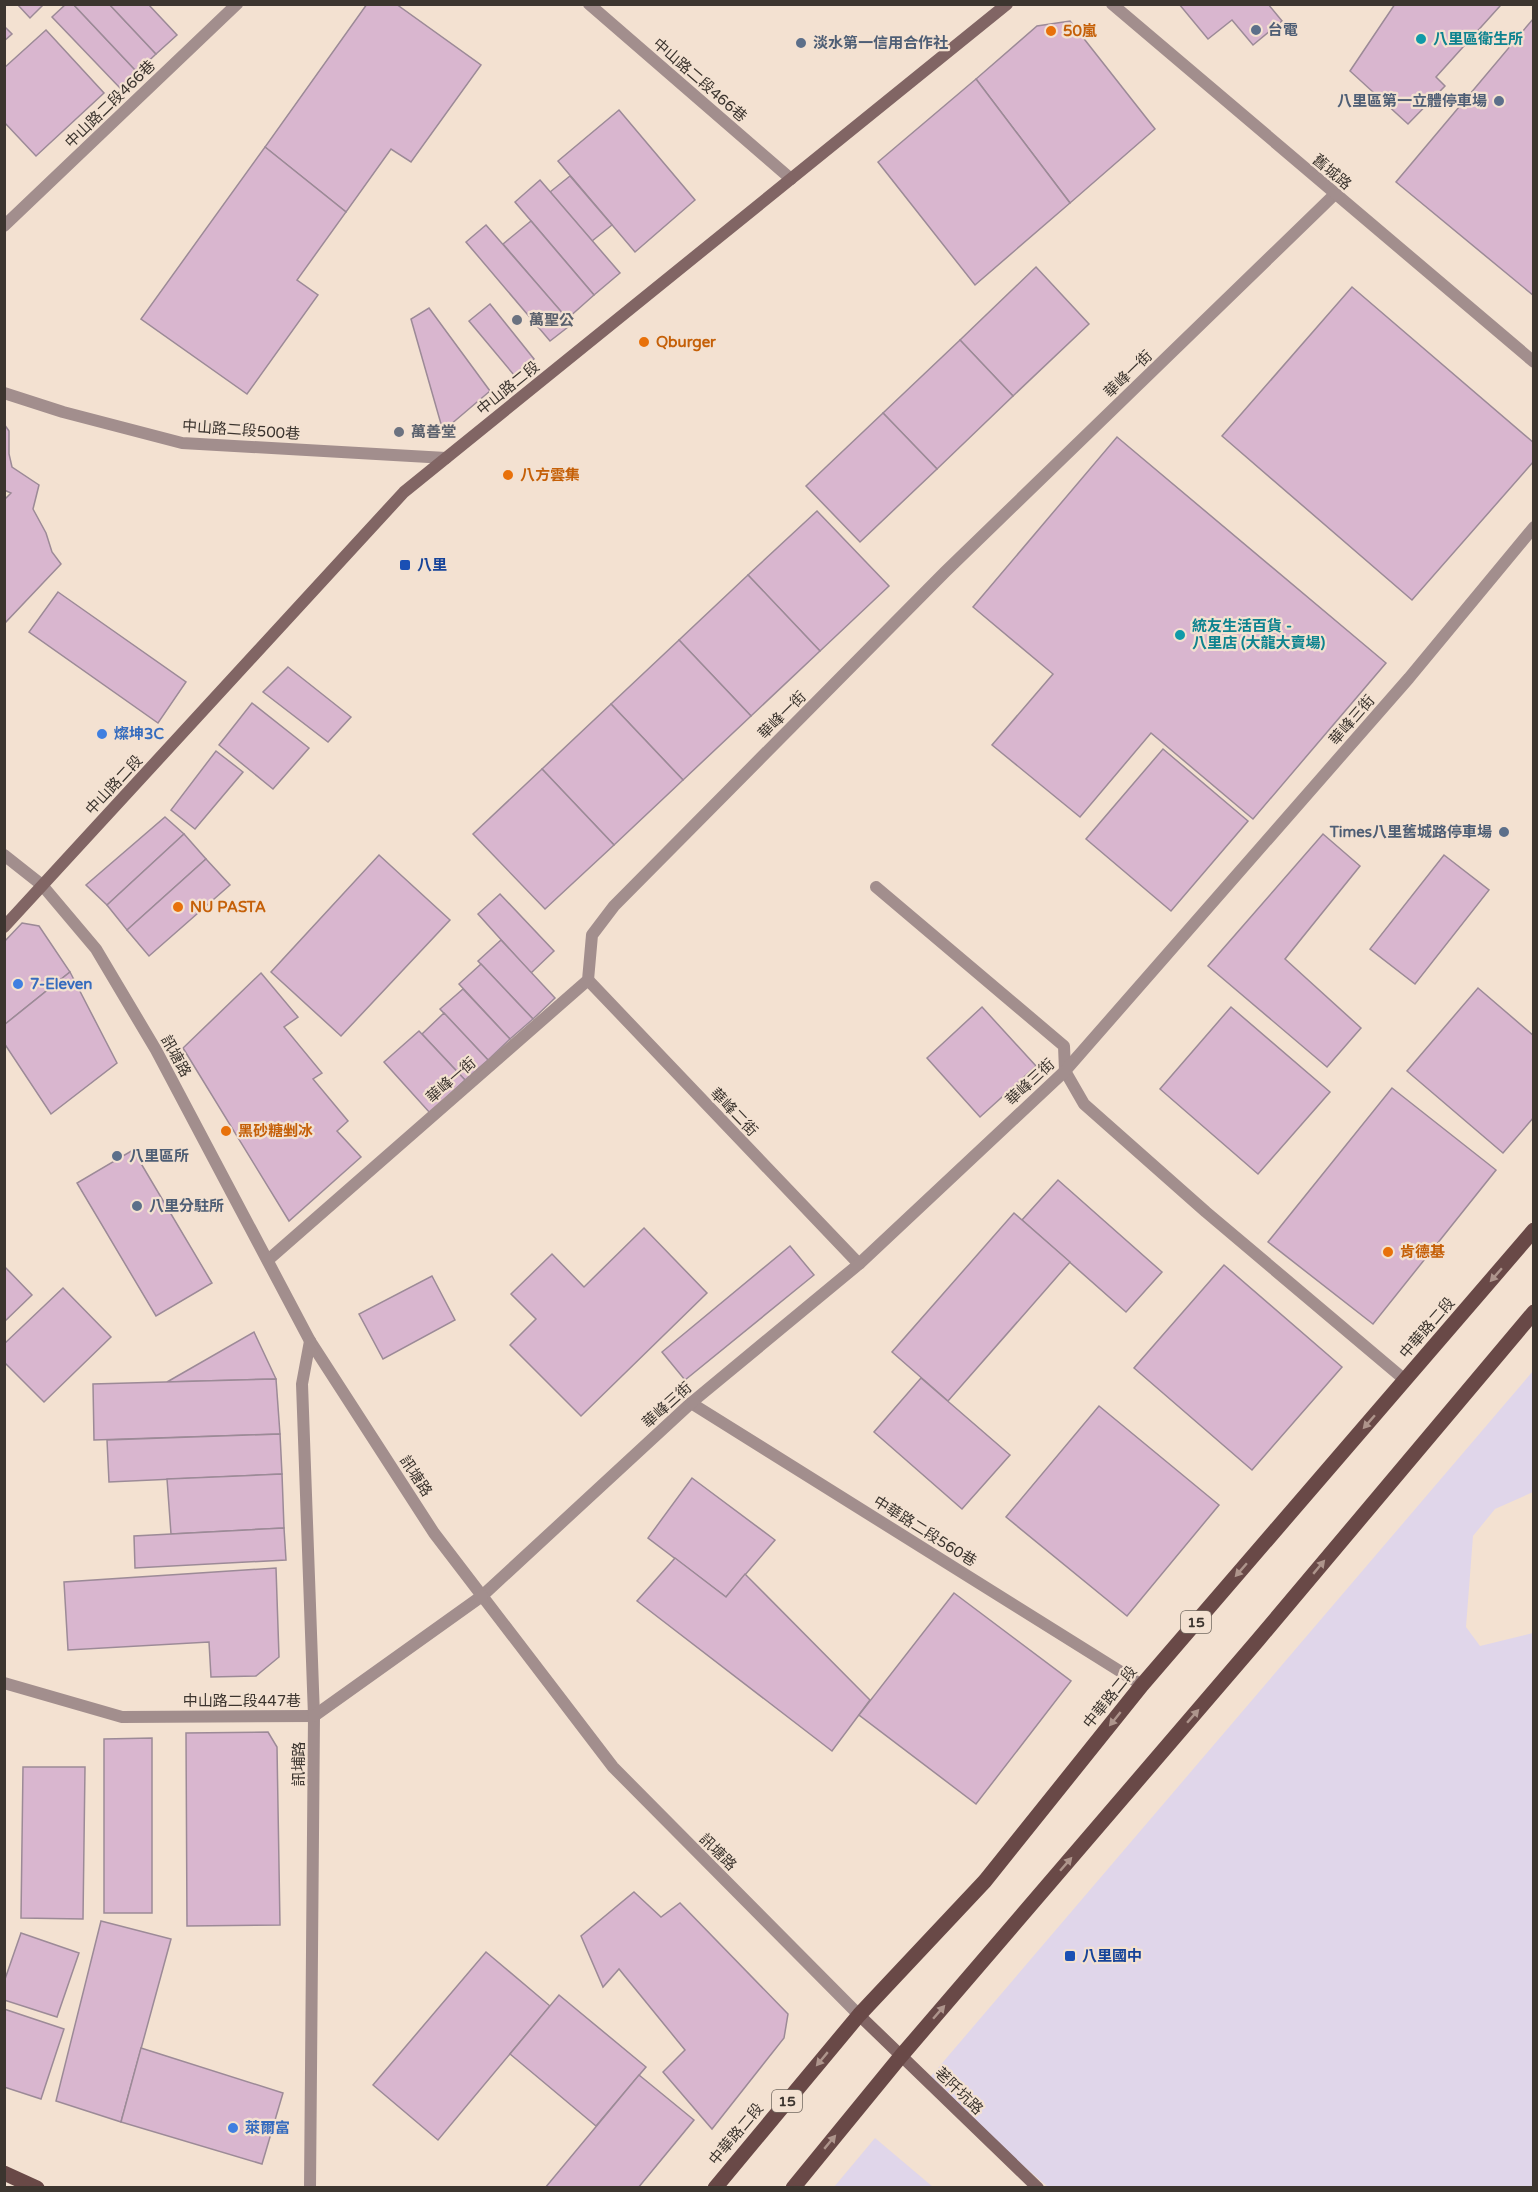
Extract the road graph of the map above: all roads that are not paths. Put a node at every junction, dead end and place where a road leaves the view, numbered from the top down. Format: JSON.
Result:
{"nodes":[{"id":1,"x":237,"y":4,"type":"edge"},
{"id":2,"x":589,"y":4,"type":"edge"},
{"id":3,"x":1007,"y":4,"type":"edge"},
{"id":4,"x":1112,"y":4,"type":"edge"},
{"id":5,"x":791,"y":179,"type":"junction"},
{"id":6,"x":1335,"y":194,"type":"junction"},
{"id":7,"x":4,"y":226,"type":"edge"},
{"id":8,"x":1533,"y":362,"type":"edge"},
{"id":9,"x":4,"y":393,"type":"edge"},
{"id":10,"x":446,"y":458,"type":"junction"},
{"id":11,"x":1533,"y":527,"type":"edge"},
{"id":12,"x":4,"y":855,"type":"edge"},
{"id":13,"x":42,"y":885,"type":"junction"},
{"id":14,"x":876,"y":887,"type":"dead end"},
{"id":15,"x":4,"y":927,"type":"edge"},
{"id":16,"x":588,"y":980,"type":"junction"},
{"id":17,"x":1065,"y":1071,"type":"junction"},
{"id":18,"x":1533,"y":1230,"type":"edge"},
{"id":19,"x":268,"y":1260,"type":"junction"},
{"id":20,"x":859,"y":1264,"type":"junction"},
{"id":21,"x":1533,"y":1312,"type":"edge"},
{"id":22,"x":309,"y":1341,"type":"junction"},
{"id":23,"x":1405,"y":1380,"type":"junction"},
{"id":24,"x":691,"y":1403,"type":"junction"},
{"id":25,"x":482,"y":1596,"type":"junction"},
{"id":26,"x":4,"y":1683,"type":"edge"},
{"id":27,"x":1142,"y":1685,"type":"junction"},
{"id":28,"x":314,"y":1716,"type":"junction"},
{"id":29,"x":860,"y":2015,"type":"junction"},
{"id":30,"x":901,"y":2056,"type":"junction"},
{"id":31,"x":4,"y":2173,"type":"edge"},
{"id":32,"x":37,"y":2187,"type":"edge"},
{"id":33,"x":310,"y":2187,"type":"edge"},
{"id":34,"x":715,"y":2187,"type":"edge"},
{"id":35,"x":793,"y":2187,"type":"edge"},
{"id":36,"x":1038,"y":2187,"type":"edge"}],
"edges":[{"from":1,"to":7,"type":"street","name":"中山路二段466巷"},
{"from":2,"to":5,"type":"street","name":"中山路二段466巷"},
{"from":3,"to":5,"type":"main road","name":"中山路二段"},
{"from":4,"to":6,"type":"street","name":"舊城路"},
{"from":5,"to":10,"type":"main road","name":"中山路二段"},
{"from":6,"to":8,"type":"street","name":"舊城路"},
{"from":6,"to":16,"type":"street","name":"華峰一街"},
{"from":9,"to":10,"type":"street","name":"中山路二段500巷"},
{"from":10,"to":13,"type":"main road","name":"中山路二段"},
{"from":11,"to":17,"type":"street","name":"華峰三街"},
{"from":12,"to":13,"type":"street","name":"訊塘路"},
{"from":13,"to":15,"type":"main road","name":"中山路二段"},
{"from":13,"to":19,"type":"street","name":"訊塘路"},
{"from":14,"to":17,"type":"street"},
{"from":16,"to":19,"type":"street","name":"華峰一街"},
{"from":16,"to":20,"type":"street","name":"華峰二街"},
{"from":17,"to":20,"type":"street","name":"華峰三街"},
{"from":17,"to":23,"type":"street"},
{"from":18,"to":23,"type":"main road","name":"中華路二段","number":"15","one_way":true},
{"from":19,"to":22,"type":"street","name":"訊塘路"},
{"from":20,"to":24,"type":"street","name":"華峰三街"},
{"from":30,"to":21,"type":"main road","one_way":true},
{"from":22,"to":25,"type":"street","name":"訊塘路"},
{"from":22,"to":28,"type":"street","name":"訊埔路"},
{"from":23,"to":27,"type":"main road","name":"中華路二段","number":"15","one_way":true},
{"from":24,"to":25,"type":"street","name":"華峰三街"},
{"from":24,"to":27,"type":"street","name":"中華路二段560巷"},
{"from":25,"to":28,"type":"street","name":"中山路二段447巷"},
{"from":25,"to":29,"type":"street","name":"訊塘路"},
{"from":26,"to":28,"type":"street","name":"中山路二段447巷"},
{"from":27,"to":29,"type":"main road","name":"中華路二段","number":"15","one_way":true},
{"from":28,"to":33,"type":"street","name":"訊埔路"},
{"from":29,"to":30,"type":"main road","name":"荖阡坑路"},
{"from":29,"to":34,"type":"main road","name":"中華路二段","number":"15","one_way":true},
{"from":35,"to":30,"type":"main road","one_way":true},
{"from":30,"to":36,"type":"main road","name":"荖阡坑路"},
{"from":31,"to":32,"type":"main road"}]}
